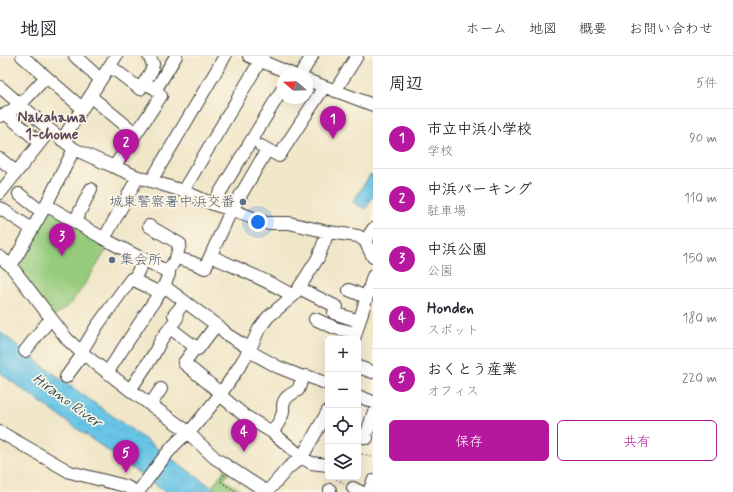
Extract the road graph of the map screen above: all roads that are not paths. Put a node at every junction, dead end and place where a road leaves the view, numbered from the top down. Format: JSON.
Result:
{"nodes":[{"id":1,"x":22,"y":56,"type":"edge"},
{"id":2,"x":75,"y":56,"type":"edge"},
{"id":3,"x":149,"y":56,"type":"edge"},
{"id":4,"x":176,"y":56,"type":"edge"},
{"id":5,"x":225,"y":56,"type":"edge"},
{"id":6,"x":249,"y":56,"type":"edge"},
{"id":7,"x":312,"y":56,"type":"edge"},
{"id":8,"x":357,"y":56,"type":"edge"},
{"id":9,"x":262,"y":58,"type":"edge"},
{"id":10,"x":113,"y":61,"type":"edge"},
{"id":11,"x":281,"y":68,"type":"edge"},
{"id":12,"x":305,"y":68,"type":"edge"},
{"id":13,"x":46,"y":77,"type":"junction"},
{"id":14,"x":100,"y":79,"type":"junction"},
{"id":15,"x":313,"y":82,"type":"edge"},
{"id":16,"x":144,"y":83,"type":"junction"},
{"id":17,"x":0,"y":86,"type":"edge"},
{"id":18,"x":156,"y":89,"type":"junction"},
{"id":19,"x":330,"y":89,"type":"junction"},
{"id":20,"x":90,"y":96,"type":"junction"},
{"id":21,"x":277,"y":98,"type":"edge"},
{"id":22,"x":372,"y":103,"type":"edge"},
{"id":23,"x":21,"y":104,"type":"junction"},
{"id":24,"x":82,"y":108,"type":"junction"},
{"id":25,"x":3,"y":115,"type":"edge"},
{"id":26,"x":50,"y":130,"type":"junction"},
{"id":27,"x":135,"y":134,"type":"junction"},
{"id":28,"x":62,"y":140,"type":"junction"},
{"id":29,"x":252,"y":140,"type":"junction"},
{"id":30,"x":39,"y":142,"type":"junction"},
{"id":31,"x":74,"y":149,"type":"junction"},
{"id":32,"x":267,"y":150,"type":"junction"},
{"id":33,"x":0,"y":159,"type":"edge"},
{"id":34,"x":114,"y":167,"type":"junction"},
{"id":35,"x":16,"y":172,"type":"junction"},
{"id":36,"x":138,"y":177,"type":"junction"},
{"id":37,"x":151,"y":180,"type":"junction"},
{"id":38,"x":91,"y":189,"type":"dead end"},
{"id":39,"x":183,"y":191,"type":"junction"},
{"id":40,"x":0,"y":194,"type":"edge"},
{"id":41,"x":19,"y":194,"type":"dead end"},
{"id":42,"x":213,"y":204,"type":"junction"},
{"id":43,"x":0,"y":208,"type":"edge"},
{"id":44,"x":44,"y":208,"type":"junction"},
{"id":45,"x":233,"y":210,"type":"junction"},
{"id":46,"x":75,"y":221,"type":"junction"},
{"id":47,"x":149,"y":226,"type":"dead end"},
{"id":48,"x":32,"y":229,"type":"junction"},
{"id":49,"x":373,"y":229,"type":"edge"},
{"id":50,"x":328,"y":232,"type":"junction"},
{"id":51,"x":104,"y":239,"type":"junction"},
{"id":52,"x":365,"y":241,"type":"junction"},
{"id":53,"x":211,"y":256,"type":"junction"},
{"id":54,"x":373,"y":257,"type":"edge"},
{"id":55,"x":0,"y":258,"type":"edge"},
{"id":56,"x":176,"y":258,"type":"junction"},
{"id":57,"x":144,"y":259,"type":"junction"},
{"id":58,"x":11,"y":266,"type":"junction"},
{"id":59,"x":169,"y":270,"type":"junction"},
{"id":60,"x":373,"y":276,"type":"edge"},
{"id":61,"x":134,"y":280,"type":"junction"},
{"id":62,"x":162,"y":290,"type":"junction"},
{"id":63,"x":349,"y":290,"type":"dead end"},
{"id":64,"x":296,"y":292,"type":"junction"},
{"id":65,"x":366,"y":297,"type":"junction"},
{"id":66,"x":185,"y":302,"type":"junction"},
{"id":67,"x":51,"y":318,"type":"junction"},
{"id":68,"x":315,"y":319,"type":"dead end"},
{"id":69,"x":216,"y":324,"type":"junction"},
{"id":70,"x":170,"y":328,"type":"junction"},
{"id":71,"x":356,"y":331,"type":"edge"},
{"id":72,"x":195,"y":348,"type":"junction"},
{"id":73,"x":250,"y":349,"type":"junction"},
{"id":74,"x":25,"y":350,"type":"dead end"},
{"id":75,"x":82,"y":353,"type":"junction"},
{"id":76,"x":361,"y":368,"type":"edge"},
{"id":77,"x":373,"y":372,"type":"edge"},
{"id":78,"x":107,"y":373,"type":"junction"},
{"id":79,"x":66,"y":377,"type":"dead end"},
{"id":80,"x":303,"y":377,"type":"junction"},
{"id":81,"x":325,"y":383,"type":"edge"},
{"id":82,"x":161,"y":388,"type":"dead end"},
{"id":83,"x":130,"y":390,"type":"junction"},
{"id":84,"x":220,"y":395,"type":"junction"},
{"id":85,"x":361,"y":397,"type":"edge"},
{"id":86,"x":373,"y":402,"type":"edge"},
{"id":87,"x":150,"y":405,"type":"junction"},
{"id":88,"x":373,"y":414,"type":"edge"},
{"id":89,"x":325,"y":419,"type":"edge"},
{"id":90,"x":0,"y":432,"type":"edge"},
{"id":91,"x":272,"y":432,"type":"junction"},
{"id":92,"x":188,"y":434,"type":"junction"},
{"id":93,"x":364,"y":434,"type":"edge"},
{"id":94,"x":302,"y":457,"type":"junction"},
{"id":95,"x":325,"y":465,"type":"edge"},
{"id":96,"x":373,"y":481,"type":"edge"},
{"id":97,"x":137,"y":492,"type":"edge"},
{"id":98,"x":267,"y":492,"type":"edge"},
{"id":99,"x":369,"y":492,"type":"edge"}],
"edges":[{"from":1,"to":13,"type":"street"},
{"from":2,"to":14,"type":"street"},
{"from":3,"to":16,"type":"street"},
{"from":4,"to":18,"type":"street"},
{"from":5,"to":37,"type":"street"},
{"from":6,"to":9,"type":"street"},
{"from":7,"to":12,"type":"street"},
{"from":8,"to":19,"type":"street"},
{"from":9,"to":11,"type":"street"},
{"from":9,"to":39,"type":"street"},
{"from":10,"to":14,"type":"street"},
{"from":10,"to":16,"type":"street"},
{"from":13,"to":23,"type":"street"},
{"from":13,"to":24,"type":"street"},
{"from":14,"to":20,"type":"street"},
{"from":15,"to":19,"type":"street"},
{"from":16,"to":18,"type":"street"},
{"from":17,"to":23,"type":"street"},
{"from":18,"to":27,"type":"street"},
{"from":19,"to":22,"type":"street"},
{"from":19,"to":32,"type":"street"},
{"from":20,"to":24,"type":"street"},
{"from":20,"to":27,"type":"street"},
{"from":21,"to":29,"type":"street"},
{"from":23,"to":25,"type":"street"},
{"from":23,"to":26,"type":"street"},
{"from":24,"to":28,"type":"street"},
{"from":25,"to":30,"type":"street"},
{"from":26,"to":28,"type":"street"},
{"from":26,"to":30,"type":"street"},
{"from":27,"to":34,"type":"street"},
{"from":28,"to":31,"type":"street"},
{"from":29,"to":32,"type":"street"},
{"from":29,"to":42,"type":"street"},
{"from":30,"to":35,"type":"street"},
{"from":31,"to":34,"type":"street"},
{"from":31,"to":44,"type":"street"},
{"from":32,"to":45,"type":"street"},
{"from":33,"to":35,"type":"street"},
{"from":34,"to":36,"type":"street"},
{"from":35,"to":40,"type":"street"},
{"from":36,"to":37,"type":"street"},
{"from":36,"to":51,"type":"street"},
{"from":37,"to":39,"type":"street"},
{"from":38,"to":46,"type":"street"},
{"from":39,"to":42,"type":"street"},
{"from":41,"to":44,"type":"street"},
{"from":42,"to":45,"type":"street"},
{"from":43,"to":48,"type":"street"},
{"from":44,"to":46,"type":"street"},
{"from":44,"to":48,"type":"street"},
{"from":45,"to":50,"type":"street"},
{"from":45,"to":53,"type":"street"},
{"from":46,"to":51,"type":"street"},
{"from":47,"to":56,"type":"street"},
{"from":48,"to":58,"type":"street"},
{"from":49,"to":52,"type":"street"},
{"from":50,"to":52,"type":"street"},
{"from":50,"to":64,"type":"street"},
{"from":51,"to":57,"type":"street"},
{"from":52,"to":54,"type":"street"},
{"from":53,"to":56,"type":"street"},
{"from":53,"to":64,"type":"street"},
{"from":55,"to":58,"type":"street"},
{"from":56,"to":59,"type":"street"},
{"from":57,"to":59,"type":"street"},
{"from":57,"to":61,"type":"street"},
{"from":58,"to":67,"type":"street"},
{"from":59,"to":62,"type":"street"},
{"from":60,"to":65,"type":"street"},
{"from":61,"to":62,"type":"street"},
{"from":61,"to":75,"type":"street"},
{"from":62,"to":66,"type":"street"},
{"from":62,"to":78,"type":"street"},
{"from":63,"to":65,"type":"street"},
{"from":64,"to":71,"type":"street"},
{"from":64,"to":73,"type":"street"},
{"from":65,"to":71,"type":"street"},
{"from":66,"to":69,"type":"street"},
{"from":66,"to":70,"type":"street"},
{"from":67,"to":74,"type":"street"},
{"from":67,"to":75,"type":"street"},
{"from":68,"to":71,"type":"street"},
{"from":69,"to":72,"type":"street"},
{"from":69,"to":73,"type":"street"},
{"from":70,"to":72,"type":"street"},
{"from":70,"to":83,"type":"street"},
{"from":72,"to":84,"type":"street"},
{"from":73,"to":80,"type":"street"},
{"from":73,"to":84,"type":"street"},
{"from":75,"to":78,"type":"street"},
{"from":75,"to":79,"type":"street"},
{"from":76,"to":77,"type":"street"},
{"from":78,"to":83,"type":"street"},
{"from":80,"to":81,"type":"street"},
{"from":80,"to":91,"type":"street"},
{"from":82,"to":87,"type":"street"},
{"from":83,"to":87,"type":"street"},
{"from":84,"to":91,"type":"street"},
{"from":84,"to":92,"type":"street"},
{"from":85,"to":86,"type":"street"},
{"from":87,"to":92,"type":"street"},
{"from":88,"to":93,"type":"street"},
{"from":89,"to":94,"type":"street"},
{"from":90,"to":97,"type":"street"},
{"from":91,"to":94,"type":"street"},
{"from":92,"to":97,"type":"street"},
{"from":92,"to":98,"type":"street"},
{"from":94,"to":95,"type":"street"},
{"from":94,"to":98,"type":"street"},
{"from":96,"to":99,"type":"street"}]}
